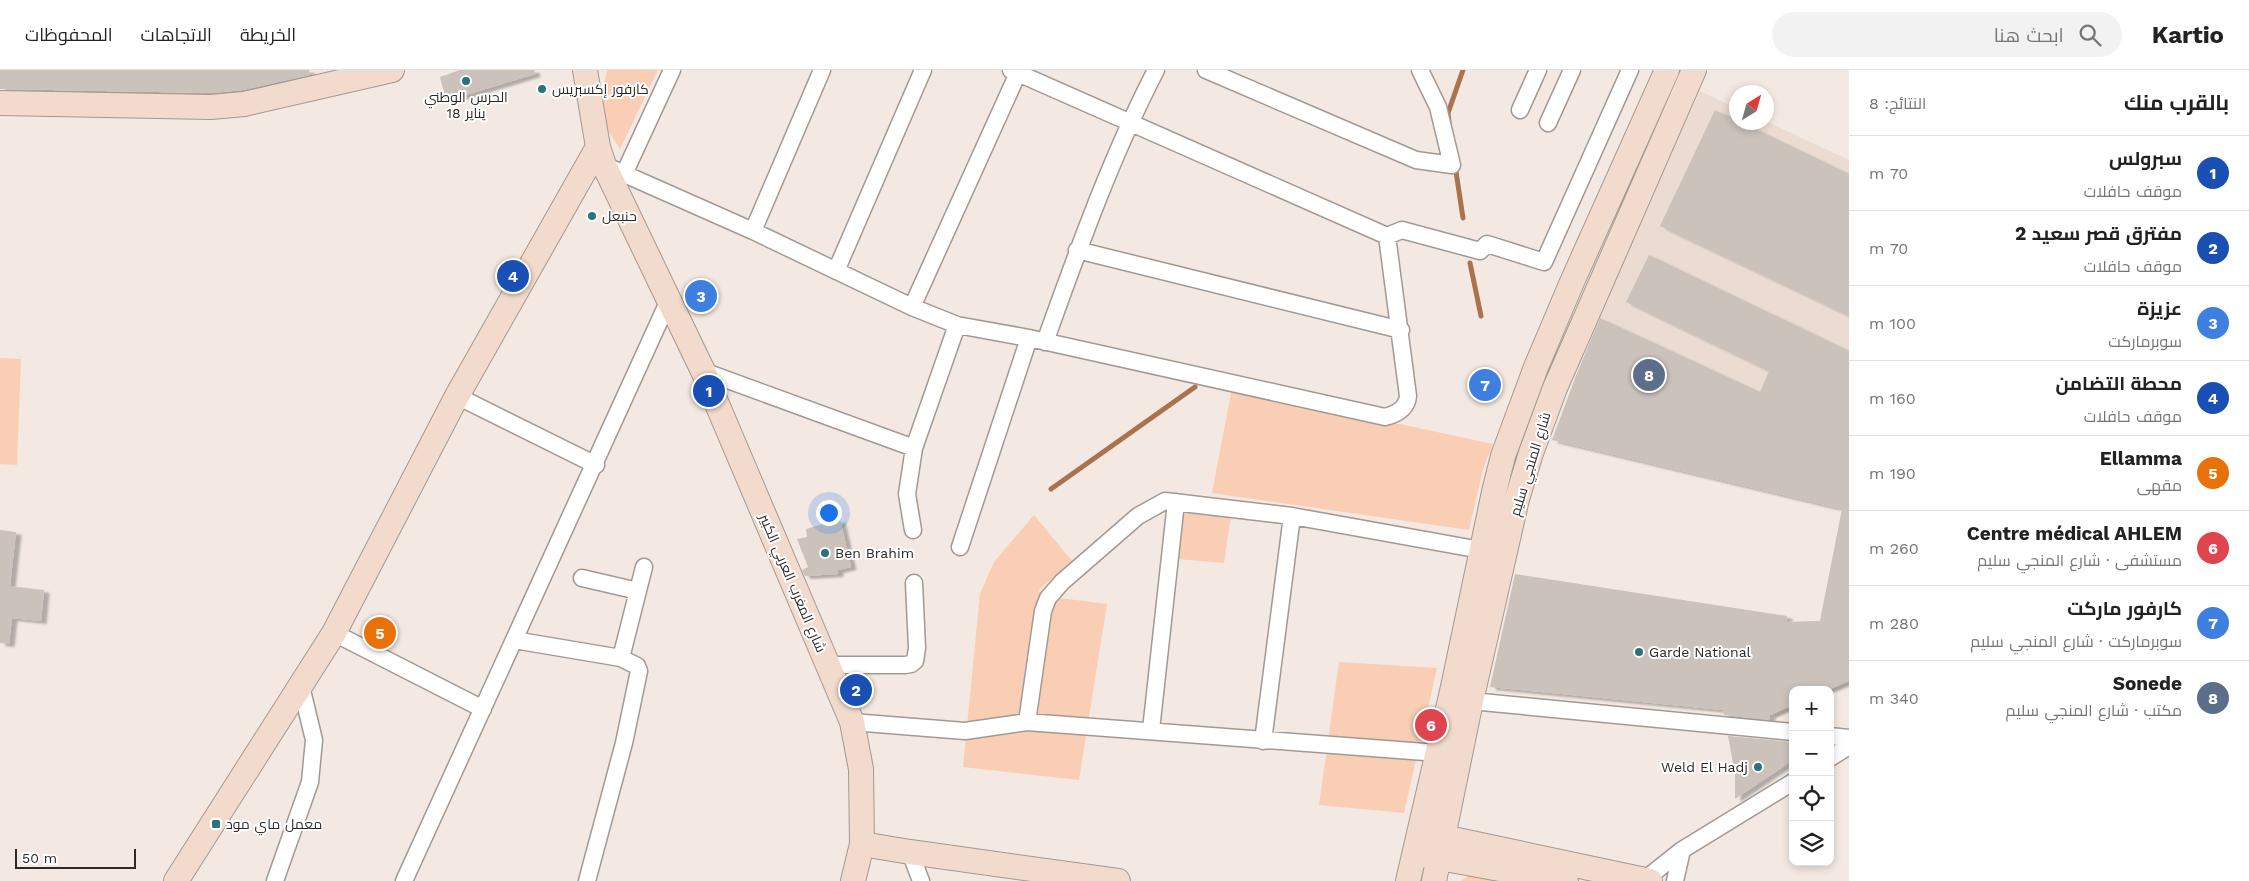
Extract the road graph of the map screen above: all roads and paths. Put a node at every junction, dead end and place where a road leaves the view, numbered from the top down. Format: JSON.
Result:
{"nodes":[{"id":1,"x":392,"y":70,"type":"edge"},
{"id":2,"x":585,"y":70,"type":"edge"},
{"id":3,"x":592,"y":70,"type":"edge"},
{"id":4,"x":672,"y":70,"type":"edge"},
{"id":5,"x":822,"y":70,"type":"edge"},
{"id":6,"x":923,"y":70,"type":"edge"},
{"id":7,"x":1156,"y":70,"type":"edge"},
{"id":8,"x":1206,"y":70,"type":"edge"},
{"id":9,"x":1420,"y":70,"type":"edge"},
{"id":10,"x":1538,"y":70,"type":"edge"},
{"id":11,"x":1572,"y":70,"type":"edge"},
{"id":12,"x":1630,"y":70,"type":"edge"},
{"id":13,"x":1667,"y":70,"type":"edge"},
{"id":14,"x":1694,"y":70,"type":"edge"},
{"id":15,"x":1014,"y":72,"type":"edge"},
{"id":16,"x":589,"y":94,"type":"junction"},
{"id":17,"x":0,"y":103,"type":"edge"},
{"id":18,"x":1520,"y":110,"type":"dead end"},
{"id":19,"x":1129,"y":123,"type":"junction"},
{"id":20,"x":1548,"y":123,"type":"dead end"},
{"id":21,"x":609,"y":162,"type":"junction"},
{"id":22,"x":753,"y":231,"type":"junction"},
{"id":23,"x":1388,"y":236,"type":"junction"},
{"id":24,"x":1077,"y":250,"type":"junction"},
{"id":25,"x":836,"y":272,"type":"junction"},
{"id":26,"x":669,"y":300,"type":"junction"},
{"id":27,"x":912,"y":307,"type":"junction"},
{"id":28,"x":957,"y":325,"type":"junction"},
{"id":29,"x":1401,"y":330,"type":"junction"},
{"id":30,"x":1037,"y":340,"type":"junction"},
{"id":31,"x":703,"y":371,"type":"junction"},
{"id":32,"x":457,"y":396,"type":"junction"},
{"id":33,"x":914,"y":448,"type":"junction"},
{"id":34,"x":596,"y":465,"type":"junction"},
{"id":35,"x":1176,"y":502,"type":"junction"},
{"id":36,"x":1292,"y":516,"type":"junction"},
{"id":37,"x":913,"y":530,"type":"dead end"},
{"id":38,"x":960,"y":547,"type":"dead end"},
{"id":39,"x":1481,"y":550,"type":"junction"},
{"id":40,"x":644,"y":567,"type":"dead end"},
{"id":41,"x":582,"y":578,"type":"dead end"},
{"id":42,"x":914,"y":583,"type":"dead end"},
{"id":43,"x":638,"y":591,"type":"junction"},
{"id":44,"x":334,"y":634,"type":"junction"},
{"id":45,"x":514,"y":640,"type":"junction"},
{"id":46,"x":621,"y":658,"type":"junction"},
{"id":47,"x":828,"y":665,"type":"junction"},
{"id":48,"x":300,"y":686,"type":"junction"},
{"id":49,"x":1471,"y":701,"type":"junction"},
{"id":50,"x":483,"y":709,"type":"junction"},
{"id":51,"x":852,"y":722,"type":"junction"},
{"id":52,"x":1027,"y":722,"type":"junction"},
{"id":53,"x":1152,"y":730,"type":"junction"},
{"id":54,"x":1789,"y":732,"type":"edge"},
{"id":55,"x":1834,"y":736,"type":"edge"},
{"id":56,"x":1849,"y":738,"type":"edge"},
{"id":57,"x":1263,"y":741,"type":"junction"},
{"id":58,"x":1849,"y":746,"type":"edge"},
{"id":59,"x":1438,"y":753,"type":"junction"},
{"id":60,"x":1834,"y":755,"type":"edge"},
{"id":61,"x":1789,"y":784,"type":"edge"},
{"id":62,"x":862,"y":844,"type":"junction"},
{"id":63,"x":1682,"y":850,"type":"junction"},
{"id":64,"x":910,"y":852,"type":"junction"},
{"id":65,"x":1414,"y":857,"type":"edge"},
{"id":66,"x":1439,"y":859,"type":"edge"},
{"id":67,"x":1646,"y":880,"type":"edge"},
{"id":68,"x":176,"y":881,"type":"edge"},
{"id":69,"x":275,"y":881,"type":"edge"},
{"id":70,"x":404,"y":881,"type":"edge"},
{"id":71,"x":587,"y":881,"type":"edge"},
{"id":72,"x":854,"y":881,"type":"edge"},
{"id":73,"x":921,"y":881,"type":"edge"},
{"id":74,"x":1113,"y":881,"type":"edge"},
{"id":75,"x":1392,"y":881,"type":"edge"},
{"id":76,"x":1566,"y":881,"type":"edge"},
{"id":77,"x":1675,"y":881,"type":"edge"}],
"edges":[{"from":1,"to":17,"type":"street"},
{"from":2,"to":16,"type":"street","name":"شارع المغرب العربي الكبير"},
{"from":3,"to":16,"type":"street","name":"شارع المغرب العربي الكبير"},
{"from":4,"to":21,"type":"street"},
{"from":5,"to":22,"type":"street"},
{"from":6,"to":25,"type":"street"},
{"from":7,"to":19,"type":"street"},
{"from":8,"to":9,"type":"street"},
{"from":10,"to":18,"type":"street"},
{"from":11,"to":20,"type":"street"},
{"from":12,"to":23,"type":"street"},
{"from":13,"to":39,"type":"street","name":"شارع المنجي سليم"},
{"from":14,"to":49,"type":"street","name":"شارع المنجي سليم"},
{"from":15,"to":19,"type":"street"},
{"from":15,"to":27,"type":"street"},
{"from":16,"to":21,"type":"street","name":"شارع المغرب العربي الكبير"},
{"from":19,"to":23,"type":"street"},
{"from":19,"to":24,"type":"street"},
{"from":21,"to":22,"type":"street"},
{"from":21,"to":26,"type":"street","name":"شارع المغرب العربي الكبير"},
{"from":21,"to":32,"type":"street"},
{"from":22,"to":25,"type":"street"},
{"from":23,"to":29,"type":"street"},
{"from":24,"to":29,"type":"street"},
{"from":24,"to":30,"type":"street"},
{"from":25,"to":27,"type":"street"},
{"from":26,"to":31,"type":"street","name":"شارع المغرب العربي الكبير"},
{"from":26,"to":34,"type":"street"},
{"from":27,"to":28,"type":"street"},
{"from":28,"to":30,"type":"street"},
{"from":28,"to":33,"type":"street"},
{"from":29,"to":30,"type":"street"},
{"from":30,"to":38,"type":"street"},
{"from":31,"to":33,"type":"street"},
{"from":31,"to":47,"type":"street","name":"شارع المغرب العربي الكبير"},
{"from":32,"to":34,"type":"street"},
{"from":32,"to":44,"type":"street"},
{"from":33,"to":37,"type":"street"},
{"from":34,"to":45,"type":"street"},
{"from":35,"to":36,"type":"street"},
{"from":35,"to":52,"type":"street"},
{"from":35,"to":53,"type":"street"},
{"from":36,"to":39,"type":"street"},
{"from":36,"to":57,"type":"street"},
{"from":39,"to":59,"type":"street","name":"شارع المنجي سليم"},
{"from":40,"to":43,"type":"street"},
{"from":41,"to":43,"type":"street"},
{"from":42,"to":47,"type":"street"},
{"from":43,"to":46,"type":"street"},
{"from":44,"to":48,"type":"street"},
{"from":44,"to":50,"type":"street"},
{"from":45,"to":46,"type":"street"},
{"from":45,"to":50,"type":"street"},
{"from":46,"to":71,"type":"street"},
{"from":47,"to":51,"type":"street","name":"شارع المغرب العربي الكبير"},
{"from":48,"to":68,"type":"street"},
{"from":48,"to":69,"type":"street"},
{"from":49,"to":54,"type":"street"},
{"from":49,"to":66,"type":"street","name":"شارع المنجي سليم"},
{"from":50,"to":70,"type":"street"},
{"from":51,"to":52,"type":"street"},
{"from":51,"to":62,"type":"street","name":"شارع المغرب العربي الكبير"},
{"from":52,"to":53,"type":"street"},
{"from":53,"to":57,"type":"street"},
{"from":55,"to":56,"type":"street"},
{"from":57,"to":59,"type":"street"},
{"from":58,"to":60,"type":"street"},
{"from":59,"to":65,"type":"street","name":"شارع المنجي سليم"},
{"from":61,"to":63,"type":"street"},
{"from":62,"to":64,"type":"street"},
{"from":62,"to":72,"type":"street","name":"شارع المغرب العربي الكبير"},
{"from":63,"to":67,"type":"street"},
{"from":63,"to":77,"type":"street"},
{"from":64,"to":73,"type":"street"},
{"from":64,"to":74,"type":"street"},
{"from":65,"to":66,"type":"street"},
{"from":65,"to":75,"type":"street"},
{"from":66,"to":67,"type":"street"},
{"from":66,"to":76,"type":"street"}]}
